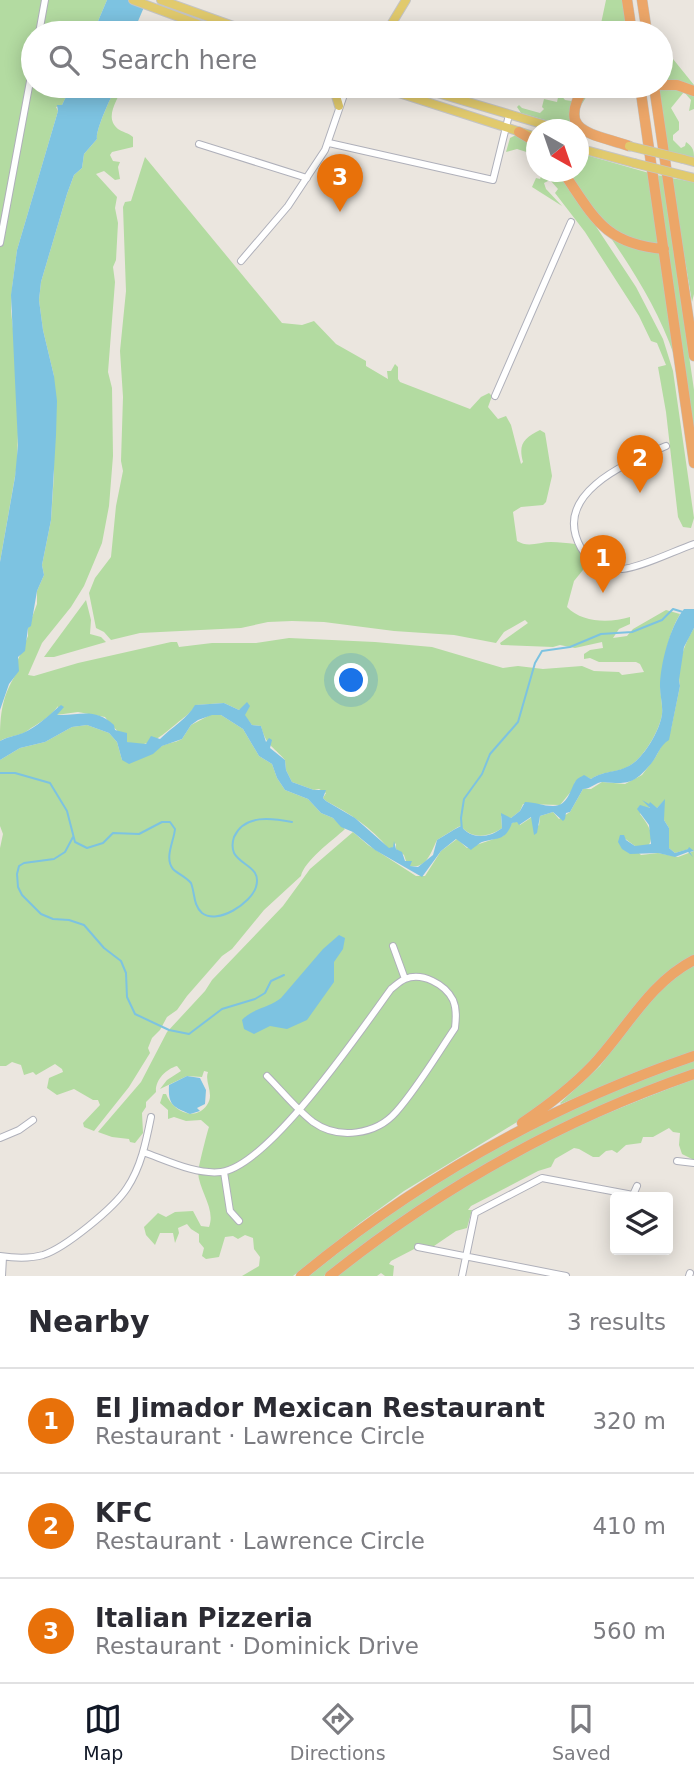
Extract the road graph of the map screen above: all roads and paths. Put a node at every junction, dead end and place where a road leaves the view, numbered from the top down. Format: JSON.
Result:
{"nodes":[{"id":1,"x":45,"y":0,"type":"edge"},
{"id":2,"x":134,"y":0,"type":"edge"},
{"id":3,"x":161,"y":0,"type":"edge"},
{"id":4,"x":406,"y":0,"type":"edge"},
{"id":5,"x":627,"y":0,"type":"edge"},
{"id":6,"x":642,"y":0,"type":"edge"},
{"id":7,"x":41,"y":21,"type":"edge"},
{"id":8,"x":188,"y":21,"type":"edge"},
{"id":9,"x":220,"y":21,"type":"edge"},
{"id":10,"x":393,"y":21,"type":"edge"},
{"id":11,"x":630,"y":21,"type":"edge"},
{"id":12,"x":645,"y":21,"type":"edge"},
{"id":13,"x":673,"y":85,"type":"edge"},
{"id":14,"x":694,"y":91,"type":"edge"},
{"id":15,"x":27,"y":98,"type":"edge"},
{"id":16,"x":337,"y":98,"type":"edge"},
{"id":17,"x":342,"y":98,"type":"edge"},
{"id":18,"x":415,"y":98,"type":"edge"},
{"id":19,"x":453,"y":98,"type":"edge"},
{"id":20,"x":579,"y":98,"type":"edge"},
{"id":21,"x":637,"y":98,"type":"edge"},
{"id":22,"x":642,"y":98,"type":"edge"},
{"id":23,"x":657,"y":98,"type":"edge"},
{"id":24,"x":339,"y":106,"type":"junction"},
{"id":25,"x":509,"y":115,"type":"junction"},
{"id":26,"x":526,"y":120,"type":"edge"},
{"id":27,"x":507,"y":127,"type":"junction"},
{"id":28,"x":519,"y":132,"type":"joint"},
{"id":29,"x":526,"y":135,"type":"edge"},
{"id":30,"x":647,"y":135,"type":"junction"},
{"id":31,"x":589,"y":136,"type":"edge"},
{"id":32,"x":329,"y":143,"type":"junction"},
{"id":33,"x":199,"y":144,"type":"dead end"},
{"id":34,"x":629,"y":146,"type":"junction"},
{"id":35,"x":589,"y":151,"type":"edge"},
{"id":36,"x":694,"y":162,"type":"edge"},
{"id":37,"x":307,"y":178,"type":"junction"},
{"id":38,"x":694,"y":178,"type":"edge"},
{"id":39,"x":570,"y":182,"type":"edge"},
{"id":40,"x":571,"y":222,"type":"dead end"},
{"id":41,"x":0,"y":243,"type":"edge"},
{"id":42,"x":664,"y":249,"type":"junction"},
{"id":43,"x":240,"y":261,"type":"dead end"},
{"id":44,"x":694,"y":356,"type":"edge"},
{"id":45,"x":495,"y":396,"type":"dead end"},
{"id":46,"x":666,"y":446,"type":"dead end"},
{"id":47,"x":694,"y":463,"type":"edge"},
{"id":48,"x":694,"y":544,"type":"edge"},
{"id":49,"x":393,"y":946,"type":"dead end"},
{"id":50,"x":694,"y":960,"type":"edge"},
{"id":51,"x":405,"y":979,"type":"junction"},
{"id":52,"x":694,"y":1056,"type":"edge"},
{"id":53,"x":694,"y":1074,"type":"edge"},
{"id":54,"x":267,"y":1076,"type":"dead end"},
{"id":55,"x":299,"y":1110,"type":"junction"},
{"id":56,"x":151,"y":1117,"type":"dead end"},
{"id":57,"x":33,"y":1120,"type":"dead end"},
{"id":58,"x":0,"y":1138,"type":"edge"},
{"id":59,"x":499,"y":1140,"type":"junction"},
{"id":60,"x":143,"y":1152,"type":"junction"},
{"id":61,"x":677,"y":1161,"type":"dead end"},
{"id":62,"x":694,"y":1163,"type":"edge"},
{"id":63,"x":223,"y":1172,"type":"junction"},
{"id":64,"x":637,"y":1186,"type":"dead end"},
{"id":65,"x":239,"y":1221,"type":"dead end"},
{"id":66,"x":418,"y":1247,"type":"dead end"},
{"id":67,"x":2,"y":1256,"type":"edge"},
{"id":68,"x":465,"y":1257,"type":"junction"},
{"id":69,"x":2,"y":1276,"type":"edge"},
{"id":70,"x":301,"y":1276,"type":"edge"},
{"id":71,"x":330,"y":1276,"type":"edge"},
{"id":72,"x":462,"y":1276,"type":"edge"},
{"id":73,"x":566,"y":1276,"type":"edge"}],
"edges":[{"from":1,"to":7,"type":"street"},
{"from":2,"to":8,"type":"main road"},
{"from":3,"to":9,"type":"main road"},
{"from":4,"to":10,"type":"main road"},
{"from":5,"to":11,"type":"highway"},
{"from":6,"to":12,"type":"highway"},
{"from":13,"to":14,"type":"highway"},
{"from":15,"to":41,"type":"street"},
{"from":16,"to":24,"type":"main road"},
{"from":17,"to":24,"type":"street"},
{"from":18,"to":27,"type":"main road"},
{"from":19,"to":25,"type":"main road"},
{"from":20,"to":34,"type":"highway"},
{"from":21,"to":30,"type":"highway"},
{"from":22,"to":30,"type":"highway"},
{"from":23,"to":44,"type":"highway"},
{"from":24,"to":32,"type":"street"},
{"from":25,"to":26,"type":"main road"},
{"from":25,"to":27,"type":"street"},
{"from":27,"to":28,"type":"main road"},
{"from":27,"to":32,"type":"street"},
{"from":28,"to":29,"type":"highway"},
{"from":30,"to":42,"type":"highway"},
{"from":31,"to":34,"type":"main road"},
{"from":32,"to":37,"type":"street"},
{"from":33,"to":37,"type":"street"},
{"from":34,"to":36,"type":"main road","bridge":true},
{"from":35,"to":38,"type":"main road","bridge":true},
{"from":37,"to":43,"type":"street"},
{"from":39,"to":42,"type":"highway"},
{"from":40,"to":45,"type":"street"},
{"from":42,"to":47,"type":"highway"},
{"from":46,"to":48,"type":"street"},
{"from":49,"to":51,"type":"street"},
{"from":50,"to":59,"type":"highway"},
{"from":51,"to":55,"type":"street"},
{"from":51,"to":55,"type":"street"},
{"from":52,"to":59,"type":"highway"},
{"from":53,"to":71,"type":"highway"},
{"from":54,"to":55,"type":"street"},
{"from":55,"to":63,"type":"street"},
{"from":56,"to":60,"type":"street"},
{"from":57,"to":58,"type":"street"},
{"from":59,"to":70,"type":"highway"},
{"from":60,"to":63,"type":"street"},
{"from":60,"to":67,"type":"street"},
{"from":61,"to":62,"type":"street"},
{"from":63,"to":65,"type":"street"},
{"from":64,"to":68,"type":"street"},
{"from":66,"to":68,"type":"street"},
{"from":67,"to":69,"type":"street"},
{"from":68,"to":72,"type":"street"},
{"from":68,"to":73,"type":"street"}]}
